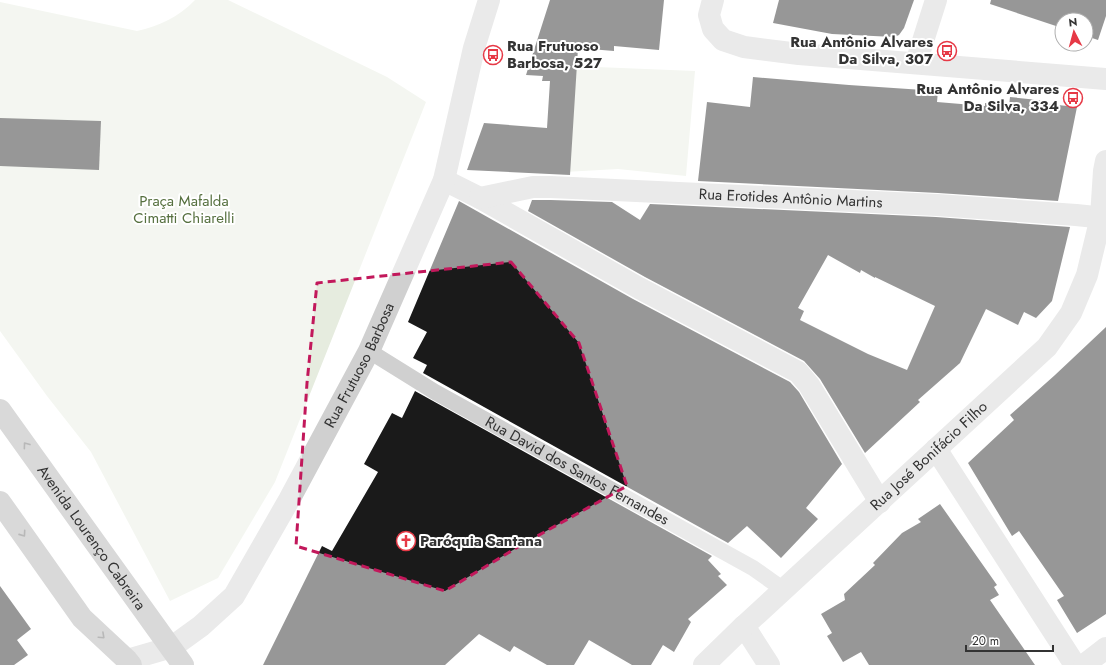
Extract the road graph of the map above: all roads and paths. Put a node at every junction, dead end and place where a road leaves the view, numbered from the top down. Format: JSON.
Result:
{"nodes":[{"id":1,"x":490,"y":0,"type":"edge"},
{"id":2,"x":713,"y":0,"type":"edge"},
{"id":3,"x":936,"y":0,"type":"edge"},
{"id":4,"x":916,"y":63,"type":"junction"},
{"id":5,"x":1106,"y":79,"type":"edge"},
{"id":6,"x":1106,"y":161,"type":"edge"},
{"id":7,"x":444,"y":180,"type":"junction"},
{"id":8,"x":480,"y":198,"type":"junction"},
{"id":9,"x":1104,"y":218,"type":"edge"},
{"id":10,"x":369,"y":351,"type":"junction"},
{"id":11,"x":0,"y":410,"type":"edge"},
{"id":12,"x":936,"y":449,"type":"junction"},
{"id":13,"x":0,"y":502,"type":"edge"},
{"id":14,"x":880,"y":502,"type":"junction"},
{"id":15,"x":784,"y":590,"type":"junction"},
{"id":16,"x":744,"y":626,"type":"junction"},
{"id":17,"x":172,"y":647,"type":"junction"},
{"id":18,"x":1106,"y":648,"type":"edge"},
{"id":19,"x":124,"y":663,"type":"edge"},
{"id":20,"x":183,"y":665,"type":"edge"},
{"id":21,"x":704,"y":665,"type":"edge"},
{"id":22,"x":769,"y":665,"type":"edge"},
{"id":23,"x":1075,"y":665,"type":"edge"},
{"id":24,"x":1084,"y":665,"type":"edge"}],
"edges":[{"from":1,"to":7,"type":"street","name":"Rua Frutuoso Barbosa"},
{"from":2,"to":4,"type":"street"},
{"from":3,"to":4,"type":"street"},
{"from":4,"to":5,"type":"street"},
{"from":6,"to":9,"type":"street","name":"Rua José Bonifácio Filho"},
{"from":7,"to":8,"type":"street"},
{"from":7,"to":10,"type":"street","name":"Rua Frutuoso Barbosa"},
{"from":8,"to":9,"type":"street","name":"Rua Erotides Antônio Martins"},
{"from":8,"to":14,"type":"street"},
{"from":9,"to":12,"type":"street","name":"Rua José Bonifácio Filho"},
{"from":10,"to":15,"type":"lane","name":"Rua David dos Santos Fernandes"},
{"from":10,"to":17,"type":"street","name":"Rua Frutuoso Barbosa"},
{"from":17,"to":11,"type":"main road","name":"Avenida Lourenço Cabreira","one_way":true},
{"from":12,"to":14,"type":"street","name":"Rua José Bonifácio Filho"},
{"from":12,"to":23,"type":"street"},
{"from":13,"to":19,"type":"main road","one_way":true},
{"from":14,"to":15,"type":"street","name":"Rua José Bonifácio Filho"},
{"from":15,"to":16,"type":"street","name":"Rua José Bonifácio Filho"},
{"from":16,"to":21,"type":"street","name":"Rua José Bonifácio Filho"},
{"from":16,"to":22,"type":"street"},
{"from":17,"to":19,"type":"street","name":"Rua Frutuoso Barbosa"},
{"from":17,"to":20,"type":"main road","name":"Avenida Lourenço Cabreira"},
{"from":18,"to":24,"type":"street"}]}
